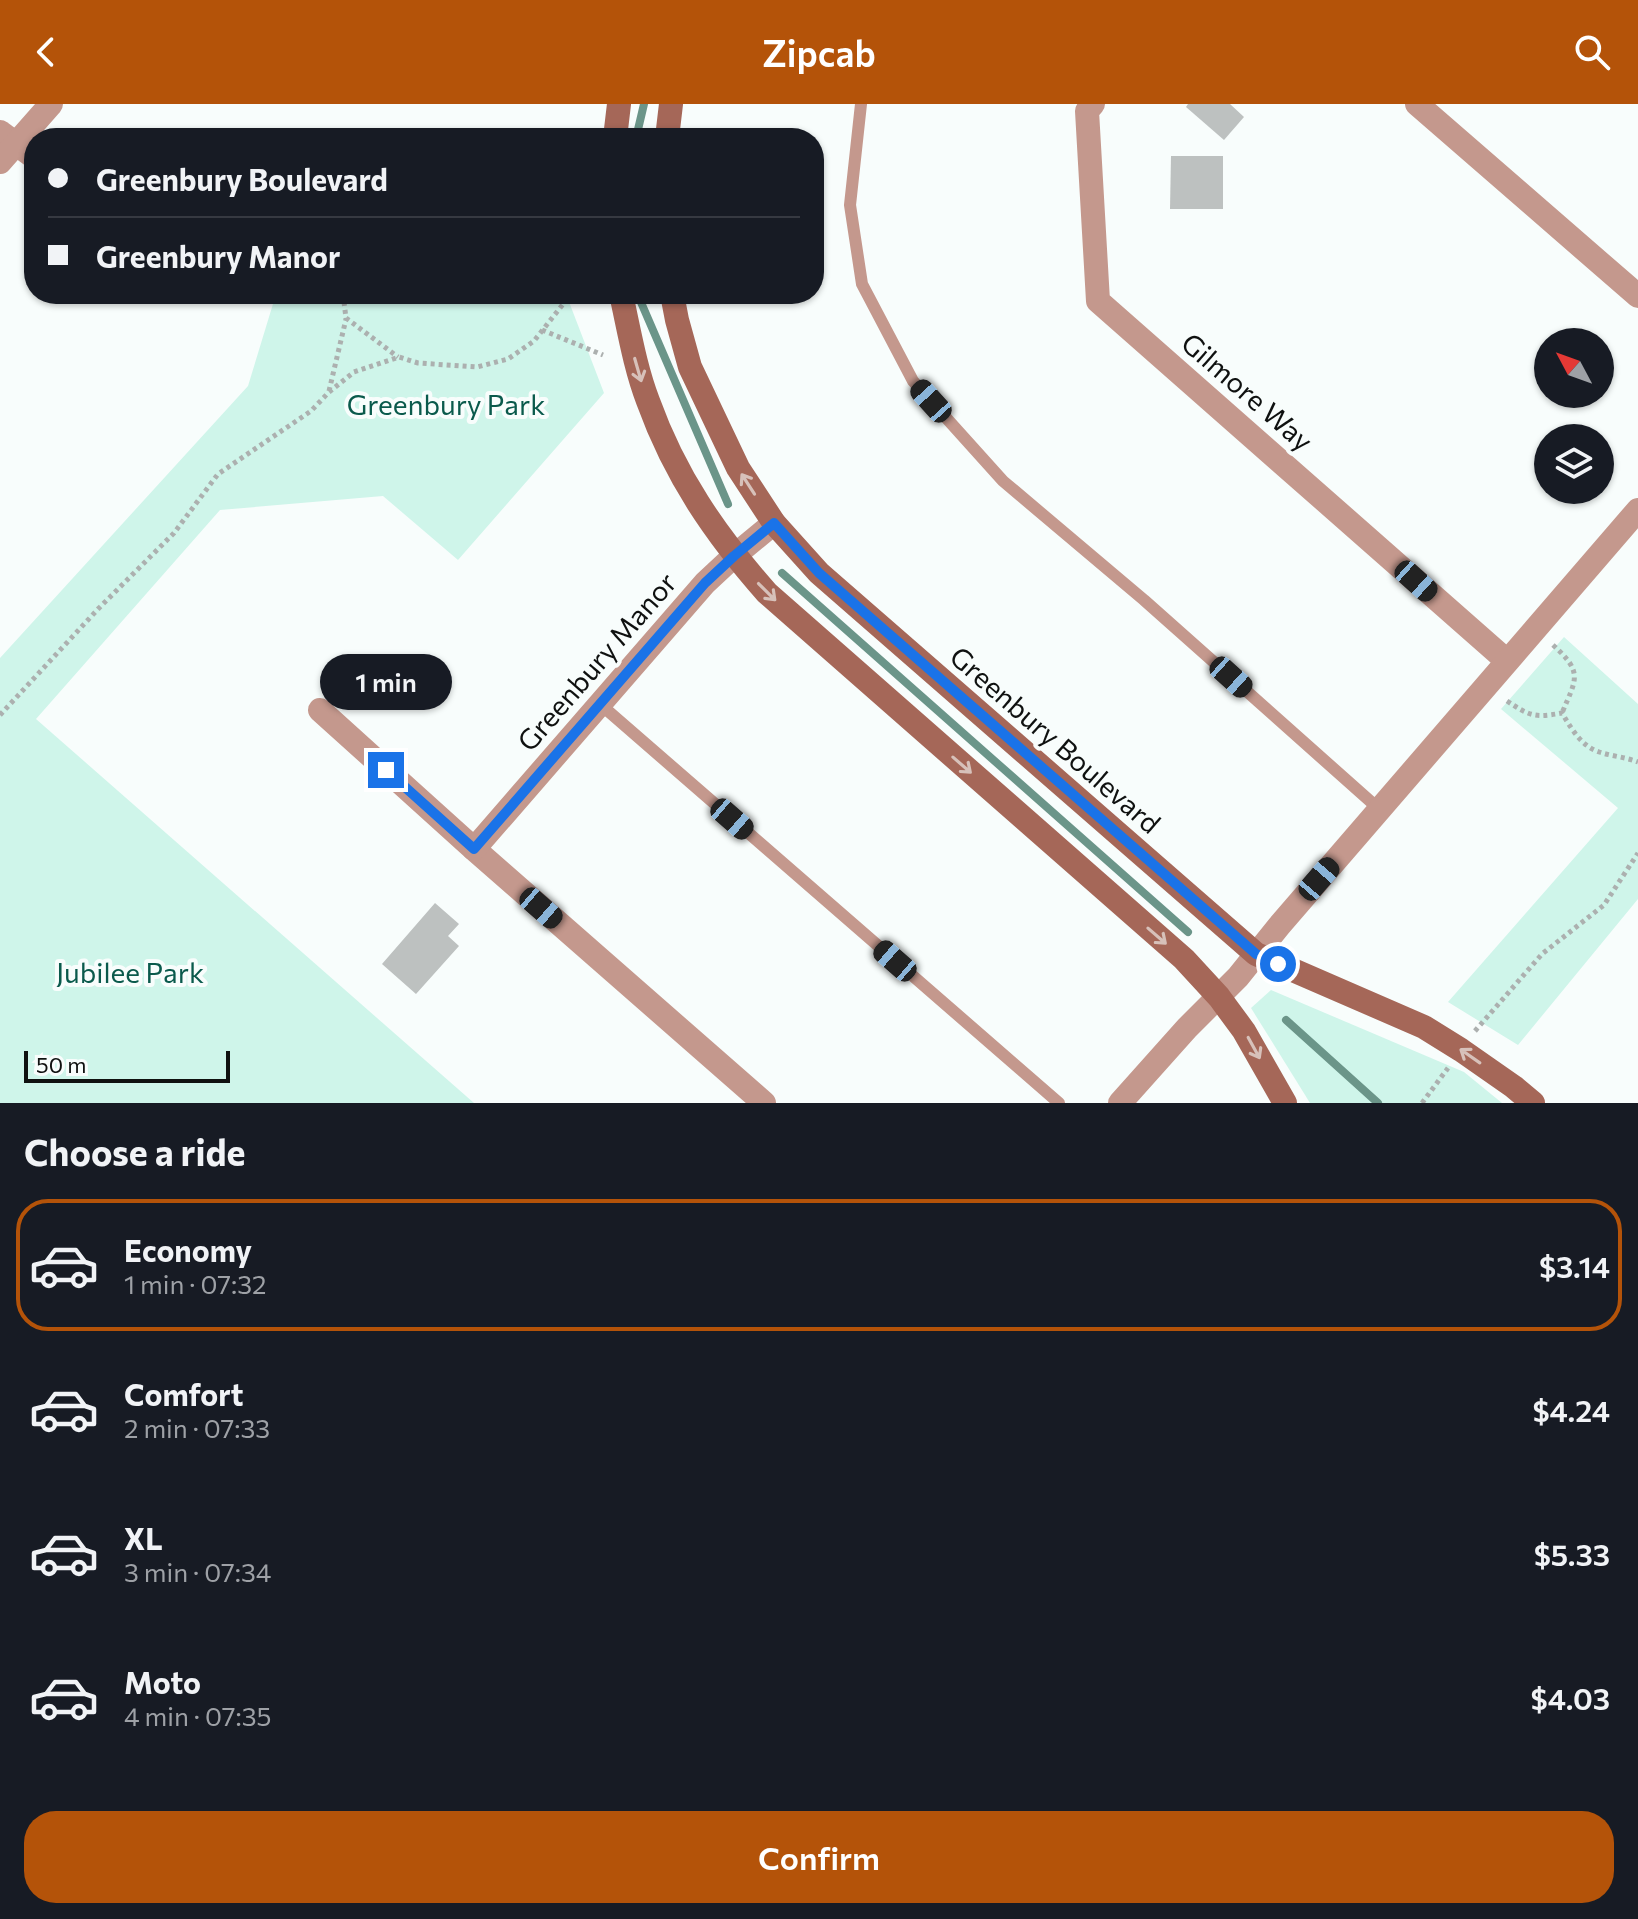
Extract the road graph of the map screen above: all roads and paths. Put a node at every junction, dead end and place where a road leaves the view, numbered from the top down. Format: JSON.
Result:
{"nodes":[{"id":1,"x":51,"y":104,"type":"edge"},
{"id":2,"x":619,"y":104,"type":"edge"},
{"id":3,"x":671,"y":104,"type":"edge"},
{"id":4,"x":861,"y":104,"type":"edge"},
{"id":5,"x":1093,"y":104,"type":"edge"},
{"id":6,"x":1417,"y":104,"type":"edge"},
{"id":7,"x":30,"y":128,"type":"edge"},
{"id":8,"x":616,"y":128,"type":"edge"},
{"id":9,"x":668,"y":128,"type":"edge"},
{"id":10,"x":1638,"y":296,"type":"edge"},
{"id":11,"x":344,"y":304,"type":"edge"},
{"id":12,"x":563,"y":304,"type":"edge"},
{"id":13,"x":623,"y":304,"type":"edge"},
{"id":14,"x":674,"y":304,"type":"edge"},
{"id":15,"x":346,"y":318,"type":"junction"},
{"id":16,"x":542,"y":330,"type":"junction"},
{"id":17,"x":603,"y":355,"type":"dead end"},
{"id":18,"x":399,"y":357,"type":"junction"},
{"id":19,"x":329,"y":392,"type":"junction"},
{"id":20,"x":1638,"y":510,"type":"edge"},
{"id":21,"x":774,"y":523,"type":"junction"},
{"id":22,"x":734,"y":556,"type":"junction"},
{"id":23,"x":1553,"y":644,"type":"dead end"},
{"id":24,"x":1507,"y":661,"type":"junction"},
{"id":25,"x":1505,"y":700,"type":"dead end"},
{"id":26,"x":600,"y":704,"type":"junction"},
{"id":27,"x":320,"y":710,"type":"dead end"},
{"id":28,"x":1562,"y":713,"type":"junction"},
{"id":29,"x":0,"y":715,"type":"edge"},
{"id":30,"x":1638,"y":762,"type":"edge"},
{"id":31,"x":1379,"y":809,"type":"junction"},
{"id":32,"x":474,"y":849,"type":"junction"},
{"id":33,"x":1638,"y":853,"type":"edge"},
{"id":34,"x":1256,"y":954,"type":"junction"},
{"id":35,"x":1219,"y":997,"type":"junction"},
{"id":36,"x":1461,"y":1050,"type":"junction"},
{"id":37,"x":764,"y":1103,"type":"edge"},
{"id":38,"x":1059,"y":1103,"type":"edge"},
{"id":39,"x":1120,"y":1103,"type":"edge"},
{"id":40,"x":1285,"y":1103,"type":"edge"},
{"id":41,"x":1422,"y":1103,"type":"edge"},
{"id":42,"x":1533,"y":1103,"type":"edge"}],
"edges":[{"from":1,"to":7,"type":"street"},
{"from":2,"to":8,"type":"street"},
{"from":3,"to":9,"type":"street"},
{"from":4,"to":31,"type":"lane"},
{"from":5,"to":24,"type":"street","name":"Gilmore Way"},
{"from":6,"to":10,"type":"street"},
{"from":11,"to":15,"type":"path"},
{"from":12,"to":16,"type":"path"},
{"from":13,"to":22,"type":"street","one_way":true},
{"from":21,"to":14,"type":"street","name":"Greenbury Boulevard","one_way":true},
{"from":15,"to":18,"type":"path"},
{"from":15,"to":19,"type":"path"},
{"from":16,"to":17,"type":"path"},
{"from":16,"to":18,"type":"path"},
{"from":18,"to":19,"type":"path"},
{"from":19,"to":29,"type":"path"},
{"from":20,"to":24,"type":"street"},
{"from":21,"to":22,"type":"street","name":"Greenbury Manor"},
{"from":21,"to":34,"type":"street","name":"Greenbury Boulevard"},
{"from":22,"to":26,"type":"street","name":"Greenbury Manor"},
{"from":22,"to":35,"type":"street","one_way":true},
{"from":23,"to":28,"type":"path"},
{"from":24,"to":31,"type":"street"},
{"from":25,"to":28,"type":"path"},
{"from":26,"to":32,"type":"street","name":"Greenbury Manor"},
{"from":26,"to":38,"type":"lane"},
{"from":27,"to":32,"type":"street"},
{"from":28,"to":30,"type":"path"},
{"from":31,"to":34,"type":"street"},
{"from":32,"to":37,"type":"street"},
{"from":33,"to":36,"type":"path"},
{"from":34,"to":35,"type":"street"},
{"from":34,"to":36,"type":"street","name":"Greenbury Boulevard"},
{"from":35,"to":39,"type":"street"},
{"from":35,"to":40,"type":"street","one_way":true},
{"from":36,"to":41,"type":"path"},
{"from":42,"to":36,"type":"street","name":"Greenbury Boulevard","one_way":true}]}
